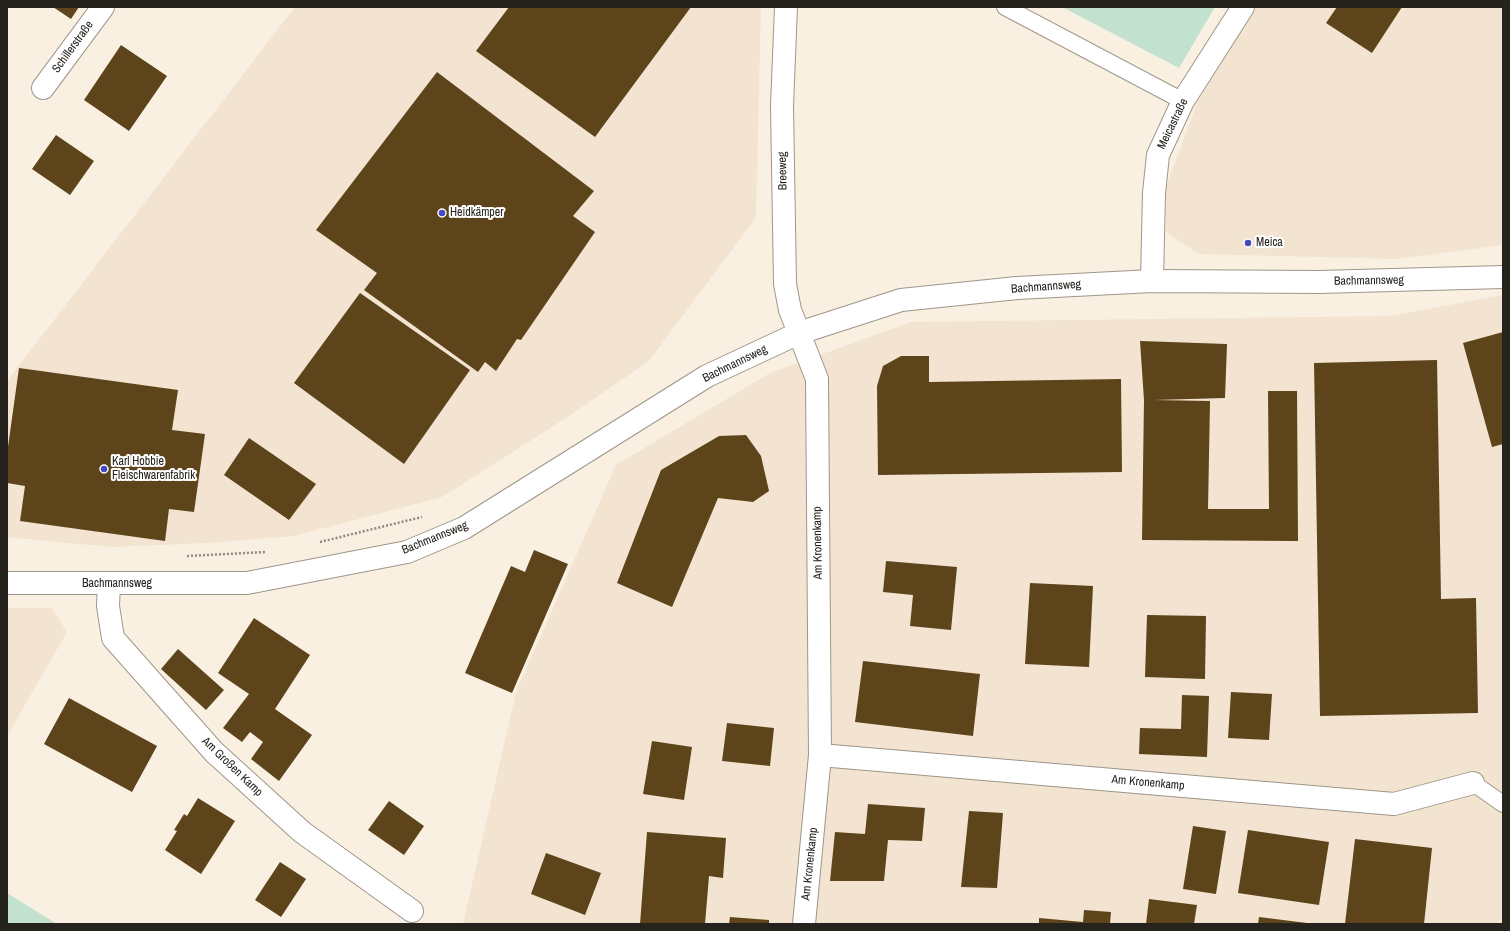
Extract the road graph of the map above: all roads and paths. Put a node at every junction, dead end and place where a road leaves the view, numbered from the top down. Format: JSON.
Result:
{"nodes":[{"id":1,"x":102,"y":7,"type":"edge"},
{"id":2,"x":786,"y":7,"type":"edge"},
{"id":3,"x":1005,"y":7,"type":"edge"},
{"id":4,"x":1243,"y":7,"type":"edge"},
{"id":5,"x":43,"y":88,"type":"dead end"},
{"id":6,"x":1183,"y":101,"type":"junction"},
{"id":7,"x":1503,"y":277,"type":"edge"},
{"id":8,"x":1152,"y":281,"type":"junction"},
{"id":9,"x":799,"y":333,"type":"junction"},
{"id":10,"x":7,"y":583,"type":"edge"},
{"id":11,"x":109,"y":584,"type":"junction"},
{"id":12,"x":820,"y":755,"type":"junction"},
{"id":13,"x":1473,"y":783,"type":"joint"},
{"id":14,"x":1503,"y":804,"type":"edge"},
{"id":15,"x":412,"y":911,"type":"dead end"},
{"id":16,"x":804,"y":924,"type":"edge"}],
"edges":[{"from":1,"to":5,"type":"street","name":"Schillerstraße"},
{"from":2,"to":9,"type":"street","name":"Breeweg"},
{"from":3,"to":6,"type":"lane"},
{"from":4,"to":6,"type":"street","name":"Meicastraße"},
{"from":6,"to":8,"type":"street","name":"Meicastraße"},
{"from":7,"to":8,"type":"street","name":"Bachmannsweg"},
{"from":8,"to":9,"type":"street","name":"Bachmannsweg"},
{"from":9,"to":11,"type":"street","name":"Bachmannsweg"},
{"from":9,"to":12,"type":"street","name":"Am Kronenkamp"},
{"from":10,"to":11,"type":"street","name":"Bachmannsweg"},
{"from":11,"to":15,"type":"street","name":"Am Großen Kamp"},
{"from":12,"to":13,"type":"street","name":"Am Kronenkamp"},
{"from":12,"to":16,"type":"street","name":"Am Kronenkamp"},
{"from":13,"to":14,"type":"lane"}]}
